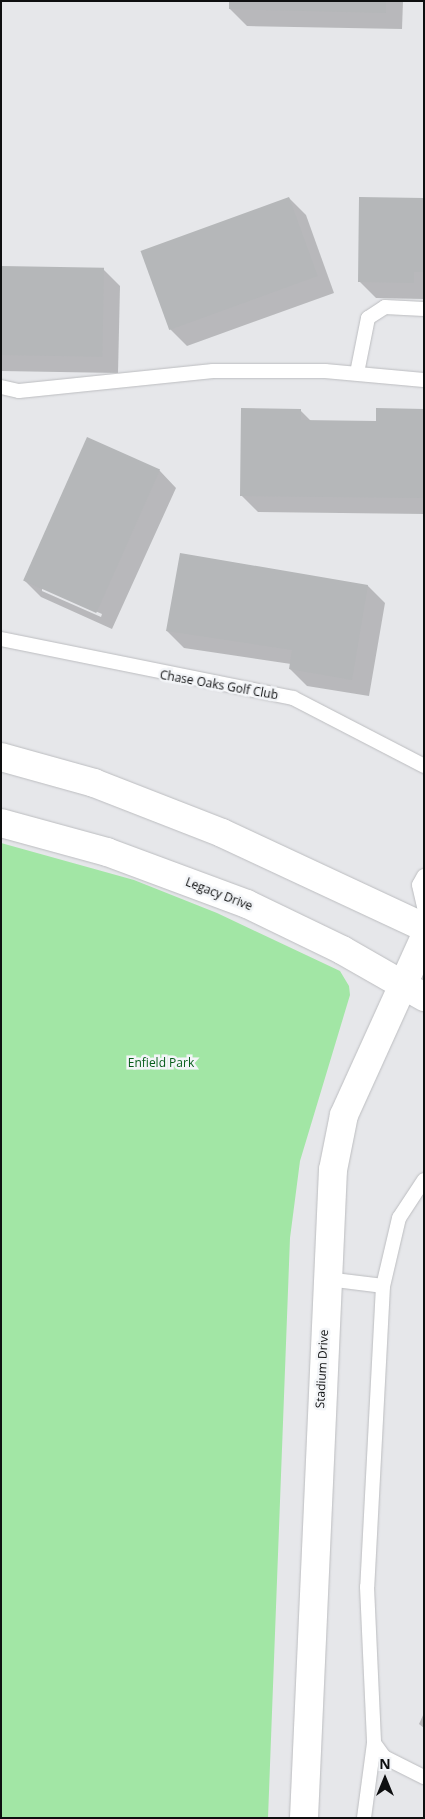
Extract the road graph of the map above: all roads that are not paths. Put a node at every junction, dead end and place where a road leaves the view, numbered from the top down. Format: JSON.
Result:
{"nodes":[{"id":1,"x":424,"y":309,"type":"edge"},
{"id":2,"x":356,"y":373,"type":"junction"},
{"id":3,"x":424,"y":380,"type":"edge"},
{"id":4,"x":1,"y":387,"type":"edge"},
{"id":5,"x":1,"y":639,"type":"edge"},
{"id":6,"x":1,"y":757,"type":"edge"},
{"id":7,"x":424,"y":766,"type":"edge"},
{"id":8,"x":1,"y":823,"type":"edge"},
{"id":9,"x":424,"y":876,"type":"edge"},
{"id":10,"x":424,"y":907,"type":"edge"},
{"id":11,"x":424,"y":927,"type":"edge"},
{"id":12,"x":424,"y":939,"type":"edge"},
{"id":13,"x":413,"y":990,"type":"edge"},
{"id":14,"x":424,"y":1180,"type":"edge"},
{"id":15,"x":326,"y":1279,"type":"junction"},
{"id":16,"x":382,"y":1286,"type":"junction"},
{"id":17,"x":374,"y":1743,"type":"junction"},
{"id":18,"x":424,"y":1777,"type":"edge"},
{"id":19,"x":304,"y":1818,"type":"edge"},
{"id":20,"x":364,"y":1818,"type":"edge"}],
"edges":[{"from":1,"to":2,"type":"lane"},
{"from":2,"to":3,"type":"lane"},
{"from":2,"to":4,"type":"lane"},
{"from":5,"to":7,"type":"lane","name":"Chase Oaks Golf Club"},
{"from":6,"to":11,"type":"street"},
{"from":8,"to":13,"type":"street","name":"Legacy Drive"},
{"from":9,"to":10,"type":"lane"},
{"from":12,"to":13,"type":"street","name":"Stadium Drive"},
{"from":13,"to":15,"type":"street","name":"Stadium Drive"},
{"from":14,"to":16,"type":"lane"},
{"from":15,"to":16,"type":"lane"},
{"from":15,"to":19,"type":"street","name":"Stadium Drive"},
{"from":16,"to":17,"type":"lane"},
{"from":17,"to":18,"type":"lane"},
{"from":17,"to":20,"type":"lane"}]}
